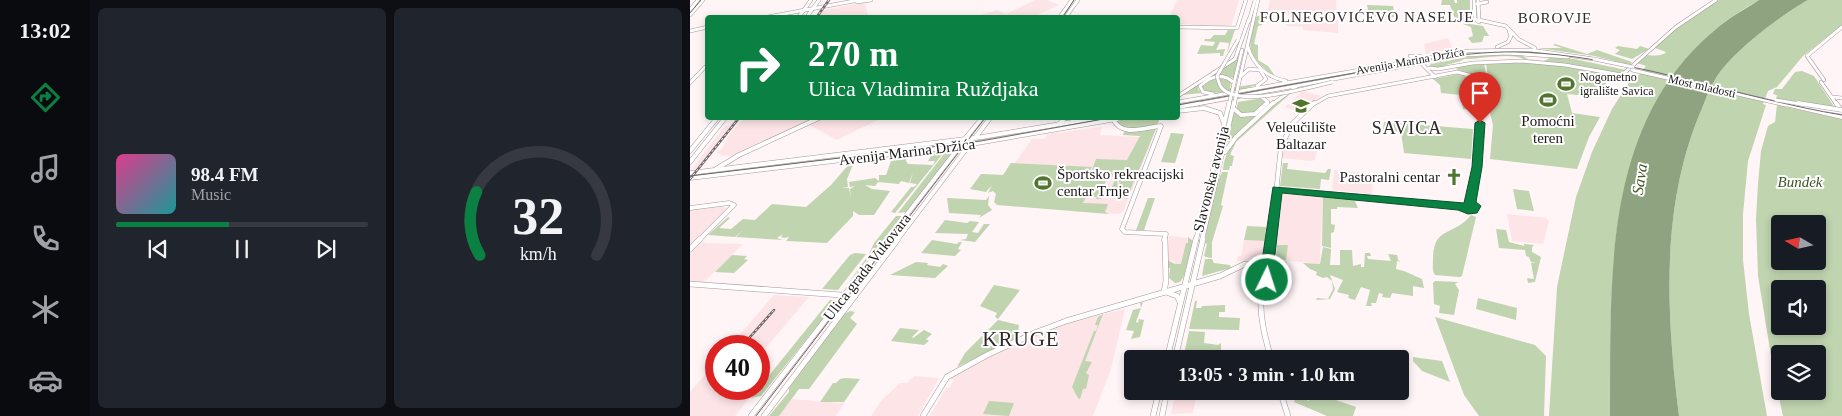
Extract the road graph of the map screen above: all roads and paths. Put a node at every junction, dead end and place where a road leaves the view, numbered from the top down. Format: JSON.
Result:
{"nodes":[{"id":1,"x":698,"y":0,"type":"edge"},
{"id":2,"x":703,"y":0,"type":"edge"},
{"id":3,"x":812,"y":0,"type":"edge"},
{"id":4,"x":819,"y":0,"type":"edge"},
{"id":5,"x":859,"y":0,"type":"edge"},
{"id":6,"x":871,"y":0,"type":"edge"},
{"id":7,"x":1072,"y":0,"type":"edge"},
{"id":8,"x":1246,"y":0,"type":"edge"},
{"id":9,"x":1256,"y":0,"type":"edge"},
{"id":10,"x":1716,"y":0,"type":"edge"},
{"id":11,"x":1078,"y":1,"type":"edge"},
{"id":12,"x":1476,"y":1,"type":"edge"},
{"id":13,"x":1487,"y":2,"type":"dead end"},
{"id":14,"x":816,"y":4,"type":"junction"},
{"id":15,"x":836,"y":4,"type":"junction"},
{"id":16,"x":690,"y":10,"type":"edge"},
{"id":17,"x":812,"y":10,"type":"junction"},
{"id":18,"x":802,"y":11,"type":"junction"},
{"id":19,"x":690,"y":15,"type":"edge"},
{"id":20,"x":779,"y":15,"type":"edge"},
{"id":21,"x":786,"y":15,"type":"edge"},
{"id":22,"x":800,"y":15,"type":"edge"},
{"id":23,"x":808,"y":15,"type":"edge"},
{"id":24,"x":1061,"y":15,"type":"edge"},
{"id":25,"x":1067,"y":15,"type":"edge"},
{"id":26,"x":1250,"y":19,"type":"junction"},
{"id":27,"x":1180,"y":27,"type":"edge"},
{"id":28,"x":1842,"y":27,"type":"edge"},
{"id":29,"x":705,"y":29,"type":"edge"},
{"id":30,"x":1244,"y":30,"type":"junction"},
{"id":31,"x":690,"y":32,"type":"edge"},
{"id":32,"x":1513,"y":36,"type":"junction"},
{"id":33,"x":1248,"y":43,"type":"junction"},
{"id":34,"x":1488,"y":50,"type":"junction"},
{"id":35,"x":1443,"y":54,"type":"junction"},
{"id":36,"x":1568,"y":54,"type":"junction"},
{"id":37,"x":1410,"y":56,"type":"dead end"},
{"id":38,"x":1415,"y":60,"type":"junction"},
{"id":39,"x":1594,"y":60,"type":"junction"},
{"id":40,"x":1421,"y":63,"type":"junction"},
{"id":41,"x":1457,"y":66,"type":"junction"},
{"id":42,"x":705,"y":68,"type":"edge"},
{"id":43,"x":1429,"y":68,"type":"junction"},
{"id":44,"x":1442,"y":69,"type":"junction"},
{"id":45,"x":1642,"y":71,"type":"joint"},
{"id":46,"x":1372,"y":72,"type":"junction"},
{"id":47,"x":1457,"y":72,"type":"junction"},
{"id":48,"x":1448,"y":74,"type":"junction"},
{"id":49,"x":1436,"y":76,"type":"junction"},
{"id":50,"x":1304,"y":80,"type":"junction"},
{"id":51,"x":1237,"y":82,"type":"junction"},
{"id":52,"x":690,"y":83,"type":"edge"},
{"id":53,"x":1310,"y":83,"type":"junction"},
{"id":54,"x":1828,"y":90,"type":"junction"},
{"id":55,"x":1239,"y":93,"type":"junction"},
{"id":56,"x":1226,"y":94,"type":"junction"},
{"id":57,"x":1180,"y":95,"type":"edge"},
{"id":58,"x":1833,"y":97,"type":"junction"},
{"id":59,"x":1841,"y":98,"type":"edge"},
{"id":60,"x":1180,"y":102,"type":"edge"},
{"id":61,"x":1775,"y":102,"type":"junction"},
{"id":62,"x":1836,"y":102,"type":"junction"},
{"id":63,"x":1180,"y":107,"type":"edge"},
{"id":64,"x":1231,"y":107,"type":"junction"},
{"id":65,"x":1180,"y":111,"type":"edge"},
{"id":66,"x":1842,"y":111,"type":"edge"},
{"id":67,"x":1842,"y":118,"type":"edge"},
{"id":68,"x":715,"y":120,"type":"edge"},
{"id":69,"x":723,"y":120,"type":"edge"},
{"id":70,"x":816,"y":120,"type":"edge"},
{"id":71,"x":980,"y":120,"type":"edge"},
{"id":72,"x":988,"y":120,"type":"edge"},
{"id":73,"x":1063,"y":120,"type":"edge"},
{"id":74,"x":1084,"y":120,"type":"edge"},
{"id":75,"x":1107,"y":120,"type":"edge"},
{"id":76,"x":1114,"y":120,"type":"edge"},
{"id":77,"x":1059,"y":124,"type":"junction"},
{"id":78,"x":1224,"y":127,"type":"junction"},
{"id":79,"x":981,"y":129,"type":"junction"},
{"id":80,"x":993,"y":136,"type":"junction"},
{"id":81,"x":974,"y":138,"type":"junction"},
{"id":82,"x":964,"y":140,"type":"junction"},
{"id":83,"x":970,"y":144,"type":"junction"},
{"id":84,"x":960,"y":146,"type":"junction"},
{"id":85,"x":935,"y":148,"type":"junction"},
{"id":86,"x":690,"y":150,"type":"edge"},
{"id":87,"x":952,"y":157,"type":"junction"},
{"id":88,"x":690,"y":162,"type":"edge"},
{"id":89,"x":1220,"y":164,"type":"junction"},
{"id":90,"x":716,"y":169,"type":"junction"},
{"id":91,"x":726,"y":169,"type":"junction"},
{"id":92,"x":690,"y":172,"type":"edge"},
{"id":93,"x":690,"y":178,"type":"edge"},
{"id":94,"x":1276,"y":189,"type":"junction"},
{"id":95,"x":690,"y":208,"type":"edge"},
{"id":96,"x":690,"y":249,"type":"edge"},
{"id":97,"x":1266,"y":263,"type":"junction"},
{"id":98,"x":1195,"y":271,"type":"junction"},
{"id":99,"x":1209,"y":279,"type":"junction"},
{"id":100,"x":1167,"y":282,"type":"junction"},
{"id":101,"x":690,"y":284,"type":"edge"},
{"id":102,"x":1192,"y":284,"type":"junction"},
{"id":103,"x":1185,"y":286,"type":"junction"},
{"id":104,"x":1176,"y":288,"type":"junction"},
{"id":105,"x":1163,"y":292,"type":"junction"},
{"id":106,"x":845,"y":295,"type":"junction"},
{"id":107,"x":855,"y":296,"type":"junction"},
{"id":108,"x":1181,"y":303,"type":"junction"},
{"id":109,"x":1169,"y":350,"type":"edge"},
{"id":110,"x":1176,"y":350,"type":"edge"},
{"id":111,"x":1269,"y":350,"type":"edge"},
{"id":112,"x":1157,"y":400,"type":"edge"},
{"id":113,"x":1165,"y":400,"type":"edge"},
{"id":114,"x":1283,"y":400,"type":"edge"},
{"id":115,"x":751,"y":416,"type":"edge"},
{"id":116,"x":764,"y":416,"type":"edge"},
{"id":117,"x":922,"y":416,"type":"edge"},
{"id":118,"x":1154,"y":416,"type":"edge"},
{"id":119,"x":1162,"y":416,"type":"edge"},
{"id":120,"x":1288,"y":416,"type":"edge"}],
"edges":[{"from":1,"to":16,"type":"main road"},
{"from":2,"to":19,"type":"main road"},
{"from":3,"to":18,"type":"main road"},
{"from":4,"to":14,"type":"main road"},
{"from":5,"to":15,"type":"main road"},
{"from":6,"to":17,"type":"main road"},
{"from":7,"to":24,"type":"main road"},
{"from":8,"to":27,"type":"main road"},
{"from":9,"to":26,"type":"main road","name":"Slavonska avenija"},
{"from":9,"to":33,"type":"main road","name":"Slavonska avenija"},
{"from":10,"to":41,"type":"main road"},
{"from":11,"to":25,"type":"main road"},
{"from":12,"to":13,"type":"main road"},
{"from":12,"to":32,"type":"main road"},
{"from":14,"to":15,"type":"main road"},
{"from":14,"to":17,"type":"main road"},
{"from":15,"to":17,"type":"main road"},
{"from":17,"to":18,"type":"main road"},
{"from":17,"to":23,"type":"main road"},
{"from":18,"to":20,"type":"main road"},
{"from":18,"to":21,"type":"main road"},
{"from":18,"to":22,"type":"main road"},
{"from":26,"to":30,"type":"main road"},
{"from":26,"to":51,"type":"main road","name":"Slavonska avenija"},
{"from":28,"to":54,"type":"main road"},
{"from":29,"to":31,"type":"main road"},
{"from":30,"to":46,"type":"main road","bridge":true},
{"from":30,"to":57,"type":"main road"},
{"from":32,"to":34,"type":"main road"},
{"from":32,"to":36,"type":"main road"},
{"from":33,"to":50,"type":"main road"},
{"from":33,"to":51,"type":"main road","name":"Slavonska avenija"},
{"from":34,"to":35,"type":"main road","name":"Avenija Marina Držića"},
{"from":34,"to":36,"type":"main road","name":"Avenija Marina Držića"},
{"from":35,"to":37,"type":"main road"},
{"from":35,"to":38,"type":"main road","name":"Avenija Marina Držića"},
{"from":36,"to":39,"type":"main road","name":"Avenija Marina Držića"},
{"from":38,"to":40,"type":"main road"},
{"from":38,"to":50,"type":"main road","name":"Avenija Marina Držića"},
{"from":39,"to":40,"type":"main road","name":"Avenija Marina Držića"},
{"from":39,"to":45,"type":"main road","name":"Avenija Marina Držića","bridge":true},
{"from":40,"to":43,"type":"main road"},
{"from":40,"to":46,"type":"main road","name":"Avenija Marina Držića"},
{"from":40,"to":49,"type":"main road"},
{"from":41,"to":44,"type":"main road"},
{"from":41,"to":47,"type":"main road"},
{"from":42,"to":52,"type":"main road"},
{"from":43,"to":44,"type":"main road"},
{"from":43,"to":49,"type":"main road"},
{"from":44,"to":48,"type":"main road"},
{"from":45,"to":61,"type":"main road","name":"Most mladosti"},
{"from":46,"to":53,"type":"main road","name":"Avenija Marina Držića"},
{"from":47,"to":48,"type":"main road"},
{"from":47,"to":94,"type":"main road"},
{"from":48,"to":49,"type":"main road"},
{"from":49,"to":94,"type":"main road"},
{"from":50,"to":55,"type":"main road","name":"Avenija Marina Držića"},
{"from":51,"to":55,"type":"main road"},
{"from":51,"to":56,"type":"main road"},
{"from":51,"to":64,"type":"main road","name":"Slavonska avenija","bridge":true},
{"from":53,"to":55,"type":"main road","name":"Avenija Marina Držića"},
{"from":53,"to":89,"type":"main road"},
{"from":54,"to":58,"type":"main road"},
{"from":54,"to":59,"type":"main road"},
{"from":55,"to":56,"type":"main road","name":"Avenija Marina Držića"},
{"from":55,"to":63,"type":"main road","name":"Avenija Marina Držića"},
{"from":55,"to":64,"type":"main road"},
{"from":56,"to":60,"type":"main road","name":"Avenija Marina Držića"},
{"from":58,"to":59,"type":"main road"},
{"from":58,"to":62,"type":"main road"},
{"from":59,"to":62,"type":"main road"},
{"from":61,"to":66,"type":"main road","bridge":true},
{"from":61,"to":67,"type":"main road"},
{"from":62,"to":66,"type":"main road"},
{"from":64,"to":78,"type":"main road","name":"Slavonska avenija"},
{"from":64,"to":89,"type":"main road","name":"Slavonska avenija"},
{"from":65,"to":78,"type":"main road"},
{"from":68,"to":86,"type":"main road"},
{"from":69,"to":88,"type":"main road"},
{"from":70,"to":90,"type":"main road"},
{"from":71,"to":82,"type":"main road","name":"Ulica grada Vukovara"},
{"from":72,"to":79,"type":"main road","name":"Ulica grada Vukovara"},
{"from":73,"to":77,"type":"main road"},
{"from":74,"to":77,"type":"main road","name":"Avenija Marina Držića"},
{"from":75,"to":83,"type":"main road","name":"Avenija Marina Držića"},
{"from":76,"to":100,"type":"main road"},
{"from":77,"to":80,"type":"main road","name":"Avenija Marina Držića"},
{"from":78,"to":103,"type":"main road","name":"Slavonska avenija"},
{"from":79,"to":80,"type":"main road"},
{"from":79,"to":81,"type":"main road","name":"Ulica grada Vukovara"},
{"from":80,"to":81,"type":"main road","name":"Avenija Marina Držića"},
{"from":81,"to":82,"type":"main road","name":"Avenija Marina Držića"},
{"from":81,"to":83,"type":"main road","name":"Ulica grada Vukovara"},
{"from":82,"to":84,"type":"main road","name":"Ulica grada Vukovara"},
{"from":82,"to":91,"type":"main road","name":"Avenija Marina Držića"},
{"from":83,"to":84,"type":"main road","name":"Avenija Marina Držića"},
{"from":83,"to":107,"type":"main road","name":"Ulica grada Vukovara"},
{"from":84,"to":85,"type":"main road","name":"Avenija Marina Držića"},
{"from":84,"to":87,"type":"main road","name":"Ulica grada Vukovara"},
{"from":85,"to":87,"type":"main road"},
{"from":85,"to":93,"type":"main road","name":"Avenija Marina Držića"},
{"from":87,"to":106,"type":"main road","name":"Ulica grada Vukovara"},
{"from":89,"to":98,"type":"main road","name":"Slavonska avenija"},
{"from":90,"to":91,"type":"main road"},
{"from":90,"to":92,"type":"main road"},
{"from":91,"to":92,"type":"main road","name":"Avenija Marina Držića"},
{"from":94,"to":97,"type":"main road"},
{"from":95,"to":96,"type":"main road"},
{"from":97,"to":99,"type":"main road"},
{"from":97,"to":111,"type":"main road"},
{"from":98,"to":99,"type":"main road"},
{"from":98,"to":102,"type":"main road","name":"Slavonska avenija"},
{"from":99,"to":102,"type":"main road"},
{"from":100,"to":104,"type":"main road"},
{"from":100,"to":105,"type":"main road"},
{"from":101,"to":106,"type":"main road"},
{"from":102,"to":103,"type":"main road"},
{"from":102,"to":110,"type":"main road","name":"Slavonska avenija"},
{"from":103,"to":104,"type":"main road"},
{"from":103,"to":108,"type":"main road","name":"Slavonska avenija"},
{"from":104,"to":105,"type":"main road"},
{"from":105,"to":108,"type":"main road"},
{"from":105,"to":117,"type":"main road"},
{"from":106,"to":107,"type":"main road"},
{"from":106,"to":115,"type":"main road","name":"Ulica grada Vukovara"},
{"from":107,"to":116,"type":"main road","name":"Ulica grada Vukovara"},
{"from":108,"to":109,"type":"main road","name":"Slavonska avenija"},
{"from":112,"to":118,"type":"main road"},
{"from":113,"to":119,"type":"main road"},
{"from":114,"to":120,"type":"main road"}]}
